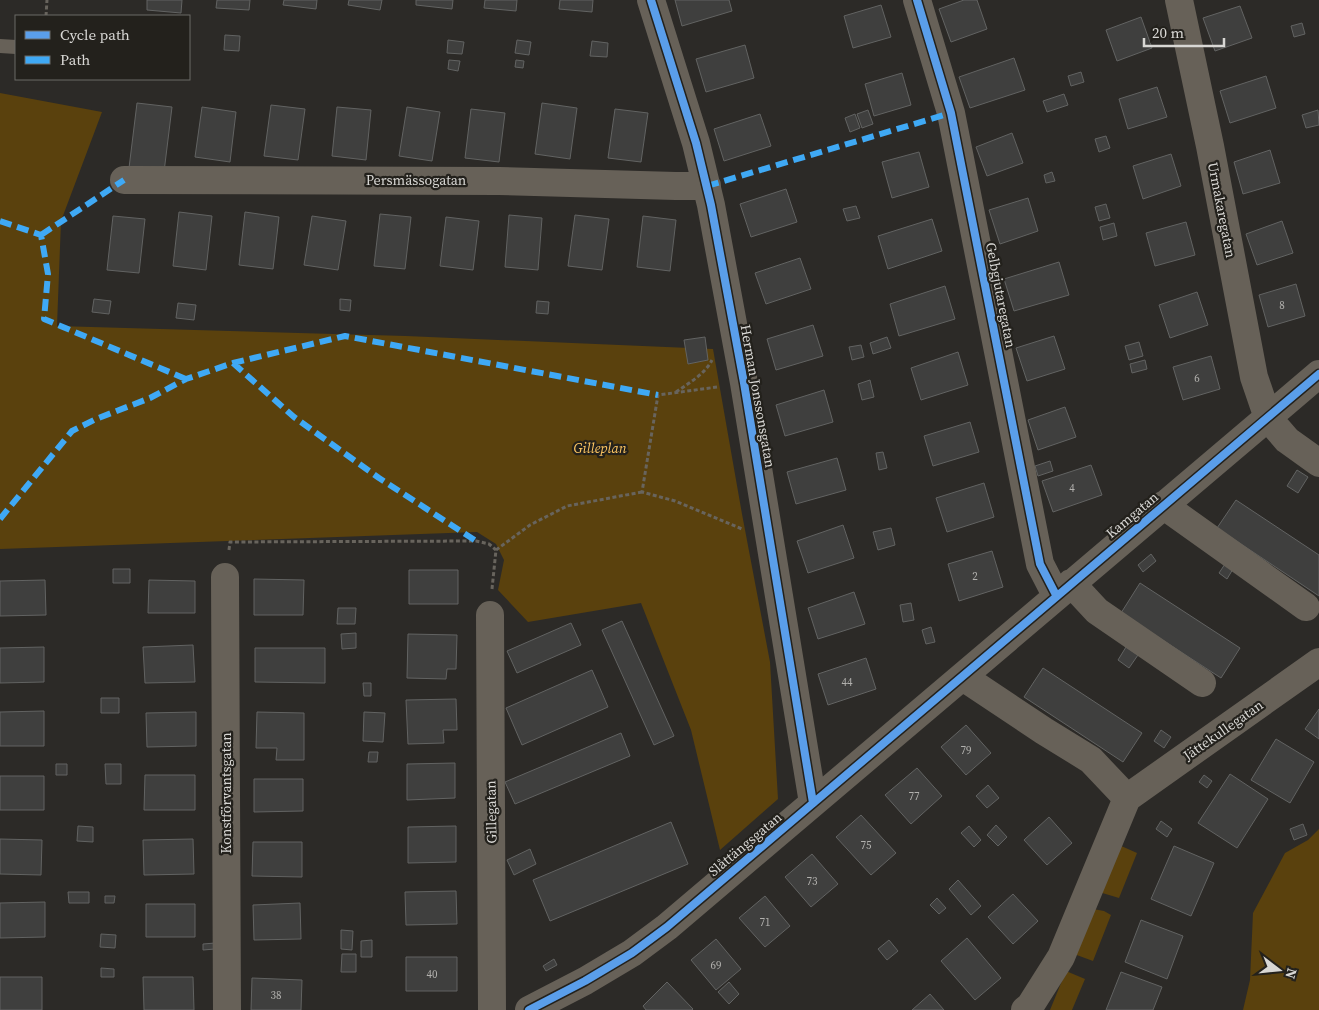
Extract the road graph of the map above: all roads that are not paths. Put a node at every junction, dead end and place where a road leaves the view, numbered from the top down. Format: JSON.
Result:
{"nodes":[{"id":1,"x":651,"y":0,"type":"edge"},
{"id":2,"x":916,"y":0,"type":"edge"},
{"id":3,"x":1179,"y":0,"type":"edge"},
{"id":4,"x":0,"y":46,"type":"edge"},
{"id":5,"x":15,"y":47,"type":"edge"},
{"id":6,"x":124,"y":180,"type":"dead end"},
{"id":7,"x":707,"y":186,"type":"junction"},
{"id":8,"x":1319,"y":374,"type":"edge"},
{"id":9,"x":1268,"y":418,"type":"junction"},
{"id":10,"x":1319,"y":463,"type":"edge"},
{"id":11,"x":1163,"y":505,"type":"junction"},
{"id":12,"x":225,"y":577,"type":"road end"},
{"id":13,"x":1064,"y":589,"type":"junction"},
{"id":14,"x":1306,"y":607,"type":"dead end"},
{"id":15,"x":490,"y":615,"type":"road end"},
{"id":16,"x":1319,"y":662,"type":"edge"},
{"id":17,"x":963,"y":677,"type":"junction"},
{"id":18,"x":1202,"y":683,"type":"dead end"},
{"id":19,"x":1127,"y":798,"type":"junction"},
{"id":20,"x":812,"y":803,"type":"junction"},
{"id":21,"x":1029,"y":1009,"type":"edge"},
{"id":22,"x":227,"y":1010,"type":"edge"},
{"id":23,"x":492,"y":1010,"type":"edge"},
{"id":24,"x":529,"y":1010,"type":"edge"}],
"edges":[{"from":1,"to":7,"type":"street","name":"Herman Jonssonsgatan"},
{"from":2,"to":13,"type":"street","name":"Gelbgjutaregatan"},
{"from":3,"to":9,"type":"street","name":"Urmakaregatan"},
{"from":4,"to":5,"type":"lane"},
{"from":6,"to":7,"type":"street","name":"Persmässogatan"},
{"from":7,"to":20,"type":"street","name":"Herman Jonssonsgatan"},
{"from":8,"to":9,"type":"street","name":"Kamgatan"},
{"from":9,"to":10,"type":"street"},
{"from":9,"to":11,"type":"street","name":"Kamgatan"},
{"from":11,"to":13,"type":"street","name":"Kamgatan"},
{"from":11,"to":14,"type":"street","name":"Kamgatan"},
{"from":12,"to":22,"type":"street","name":"Konstförvantsgatan"},
{"from":13,"to":17,"type":"street","name":"Kamgatan"},
{"from":13,"to":18,"type":"street"},
{"from":15,"to":23,"type":"street","name":"Gillegatan"},
{"from":16,"to":19,"type":"street","name":"Jättekullegatan"},
{"from":17,"to":19,"type":"street"},
{"from":17,"to":20,"type":"street","name":"Slåttängsgatan"},
{"from":19,"to":21,"type":"street"},
{"from":20,"to":24,"type":"street","name":"Slåttängsgatan"}]}
